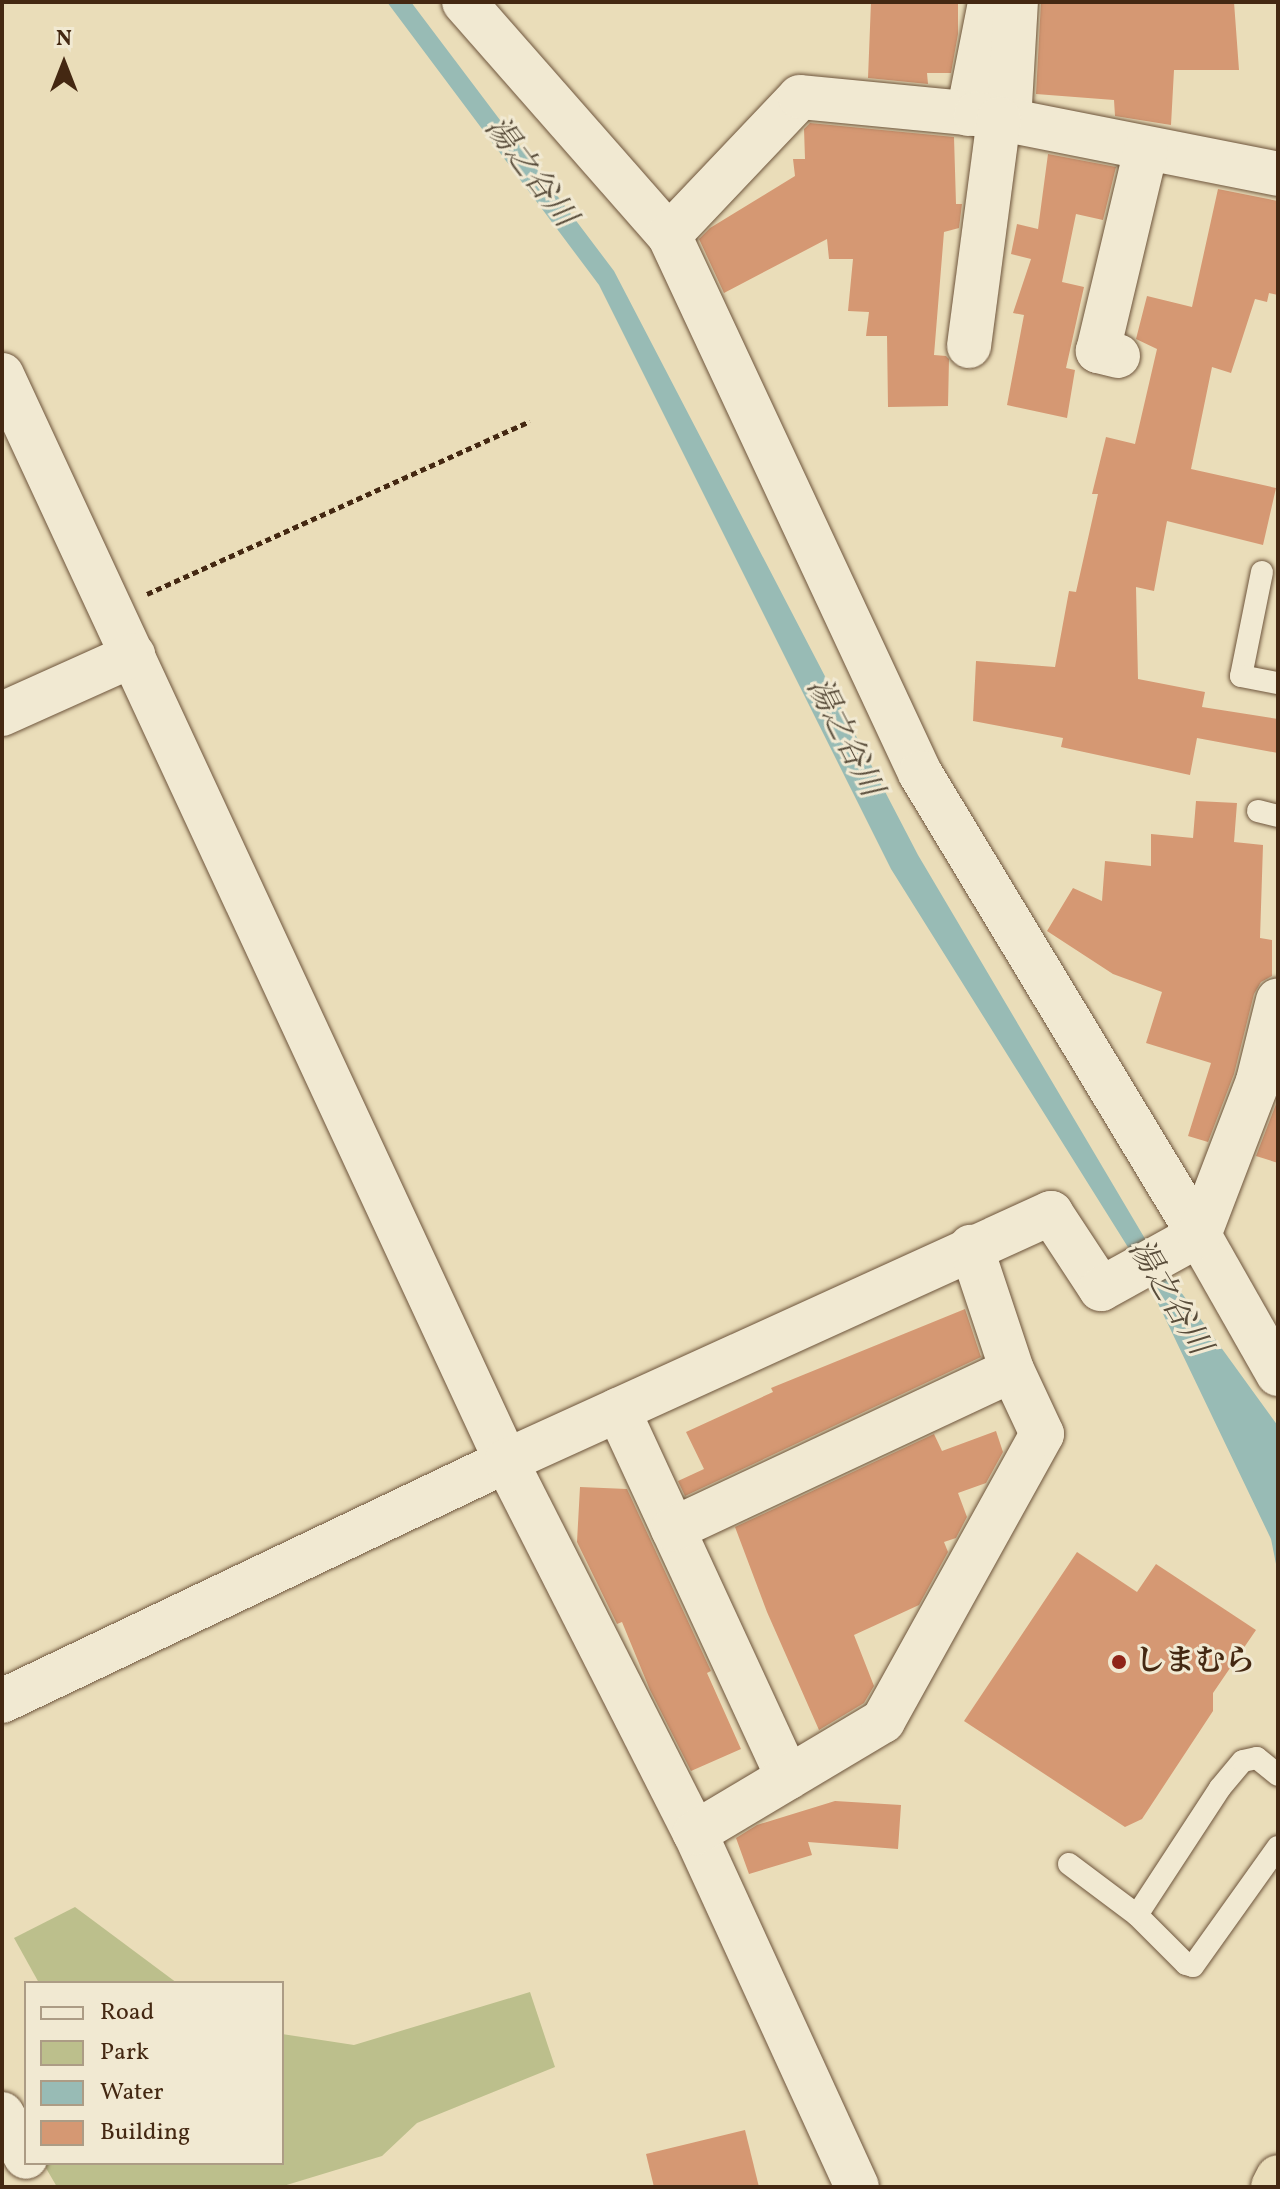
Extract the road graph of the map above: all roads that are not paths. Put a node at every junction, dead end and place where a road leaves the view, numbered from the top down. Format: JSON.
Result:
{"nodes":[{"id":1,"x":464,"y":2,"type":"edge"},
{"id":2,"x":1002,"y":5,"type":"edge"},
{"id":3,"x":992,"y":118,"type":"junction"},
{"id":4,"x":1146,"y":150,"type":"junction"},
{"id":5,"x":1278,"y":174,"type":"edge"},
{"id":6,"x":669,"y":235,"type":"junction"},
{"id":7,"x":969,"y":346,"type":"dead end"},
{"id":8,"x":1118,"y":356,"type":"dead end"},
{"id":9,"x":2,"y":375,"type":"edge"},
{"id":10,"x":1262,"y":572,"type":"dead end"},
{"id":11,"x":133,"y":655,"type":"junction"},
{"id":12,"x":1278,"y":683,"type":"edge"},
{"id":13,"x":2,"y":714,"type":"edge"},
{"id":14,"x":1278,"y":1000,"type":"edge"},
{"id":15,"x":1199,"y":1235,"type":"junction"},
{"id":16,"x":971,"y":1247,"type":"junction"},
{"id":17,"x":1012,"y":1370,"type":"junction"},
{"id":18,"x":1278,"y":1374,"type":"edge"},
{"id":19,"x":618,"y":1410,"type":"junction"},
{"id":20,"x":506,"y":1461,"type":"junction"},
{"id":21,"x":673,"y":1529,"type":"junction"},
{"id":22,"x":2,"y":1701,"type":"edge"},
{"id":23,"x":1278,"y":1775,"type":"edge"},
{"id":24,"x":788,"y":1778,"type":"junction"},
{"id":25,"x":695,"y":1833,"type":"junction"},
{"id":26,"x":1277,"y":1844,"type":"edge"},
{"id":27,"x":1069,"y":1864,"type":"dead end"},
{"id":28,"x":1137,"y":1915,"type":"junction"},
{"id":29,"x":2,"y":2114,"type":"edge"},
{"id":30,"x":24,"y":2152,"type":"edge"},
{"id":31,"x":24,"y":2157,"type":"edge"},
{"id":32,"x":30,"y":2165,"type":"edge"},
{"id":33,"x":2,"y":2166,"type":"edge"},
{"id":34,"x":1278,"y":2177,"type":"edge"},
{"id":35,"x":43,"y":2187,"type":"edge"},
{"id":36,"x":857,"y":2187,"type":"edge"},
{"id":37,"x":1273,"y":2187,"type":"edge"}],
"edges":[{"from":1,"to":6,"type":"street"},
{"from":2,"to":3,"type":"street"},
{"from":3,"to":4,"type":"street"},
{"from":3,"to":6,"type":"street"},
{"from":3,"to":7,"type":"street"},
{"from":4,"to":5,"type":"street"},
{"from":4,"to":8,"type":"street"},
{"from":6,"to":15,"type":"street"},
{"from":9,"to":11,"type":"street"},
{"from":10,"to":12,"type":"lane"},
{"from":11,"to":13,"type":"street"},
{"from":11,"to":20,"type":"street"},
{"from":14,"to":15,"type":"street"},
{"from":15,"to":16,"type":"street"},
{"from":15,"to":18,"type":"street"},
{"from":16,"to":17,"type":"street"},
{"from":16,"to":19,"type":"street"},
{"from":17,"to":21,"type":"street"},
{"from":17,"to":24,"type":"street"},
{"from":19,"to":20,"type":"street"},
{"from":19,"to":21,"type":"street"},
{"from":20,"to":22,"type":"street"},
{"from":20,"to":25,"type":"street"},
{"from":21,"to":24,"type":"street"},
{"from":23,"to":28,"type":"lane"},
{"from":24,"to":25,"type":"street"},
{"from":25,"to":36,"type":"street"},
{"from":26,"to":28,"type":"lane"},
{"from":27,"to":28,"type":"lane"},
{"from":29,"to":30,"type":"street"},
{"from":31,"to":33,"type":"street"},
{"from":32,"to":35,"type":"street"},
{"from":34,"to":37,"type":"highway"}]}
